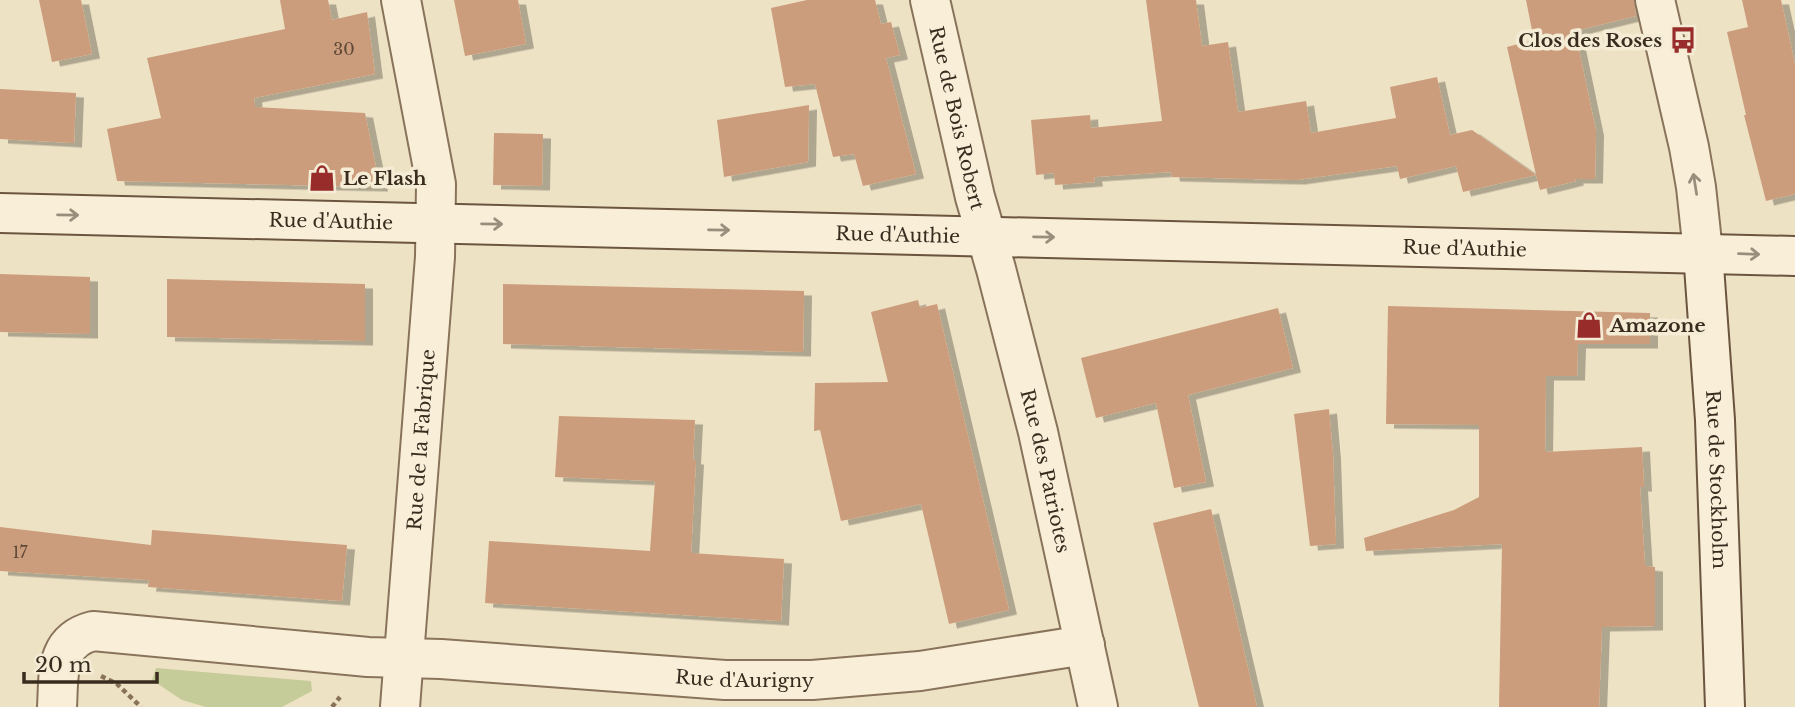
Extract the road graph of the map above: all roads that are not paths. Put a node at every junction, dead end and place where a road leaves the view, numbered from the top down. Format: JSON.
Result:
{"nodes":[{"id":1,"x":401,"y":0,"type":"edge"},
{"id":2,"x":930,"y":0,"type":"edge"},
{"id":3,"x":1655,"y":0,"type":"edge"},
{"id":4,"x":0,"y":213,"type":"edge"},
{"id":5,"x":436,"y":223,"type":"junction"},
{"id":6,"x":987,"y":236,"type":"junction"},
{"id":7,"x":1703,"y":252,"type":"junction"},
{"id":8,"x":1795,"y":256,"type":"edge"},
{"id":9,"x":1085,"y":645,"type":"junction"},
{"id":10,"x":404,"y":658,"type":"junction"},
{"id":11,"x":57,"y":707,"type":"edge"},
{"id":12,"x":400,"y":707,"type":"edge"},
{"id":13,"x":1098,"y":707,"type":"edge"},
{"id":14,"x":1725,"y":707,"type":"edge"}],
"edges":[{"from":1,"to":5,"type":"street","name":"Rue de la Fabrique"},
{"from":2,"to":6,"type":"street","name":"Rue de Bois Robert"},
{"from":7,"to":3,"type":"street","name":"Rue de Stockholm","one_way":true},
{"from":4,"to":5,"type":"street","name":"Rue d'Authie","one_way":true},
{"from":5,"to":6,"type":"street","name":"Rue d'Authie","one_way":true},
{"from":5,"to":10,"type":"street","name":"Rue de la Fabrique"},
{"from":6,"to":7,"type":"street","name":"Rue d'Authie","one_way":true},
{"from":6,"to":9,"type":"street","name":"Rue des Patriotes"},
{"from":7,"to":8,"type":"street","name":"Rue d'Authie","one_way":true},
{"from":7,"to":14,"type":"street","name":"Rue de Stockholm"},
{"from":9,"to":10,"type":"street","name":"Rue d'Aurigny"},
{"from":9,"to":13,"type":"street","name":"Rue des Patriotes"},
{"from":10,"to":11,"type":"street","name":"Rue d'Aurigny"},
{"from":10,"to":12,"type":"street","name":"Rue de la Fabrique"}]}
